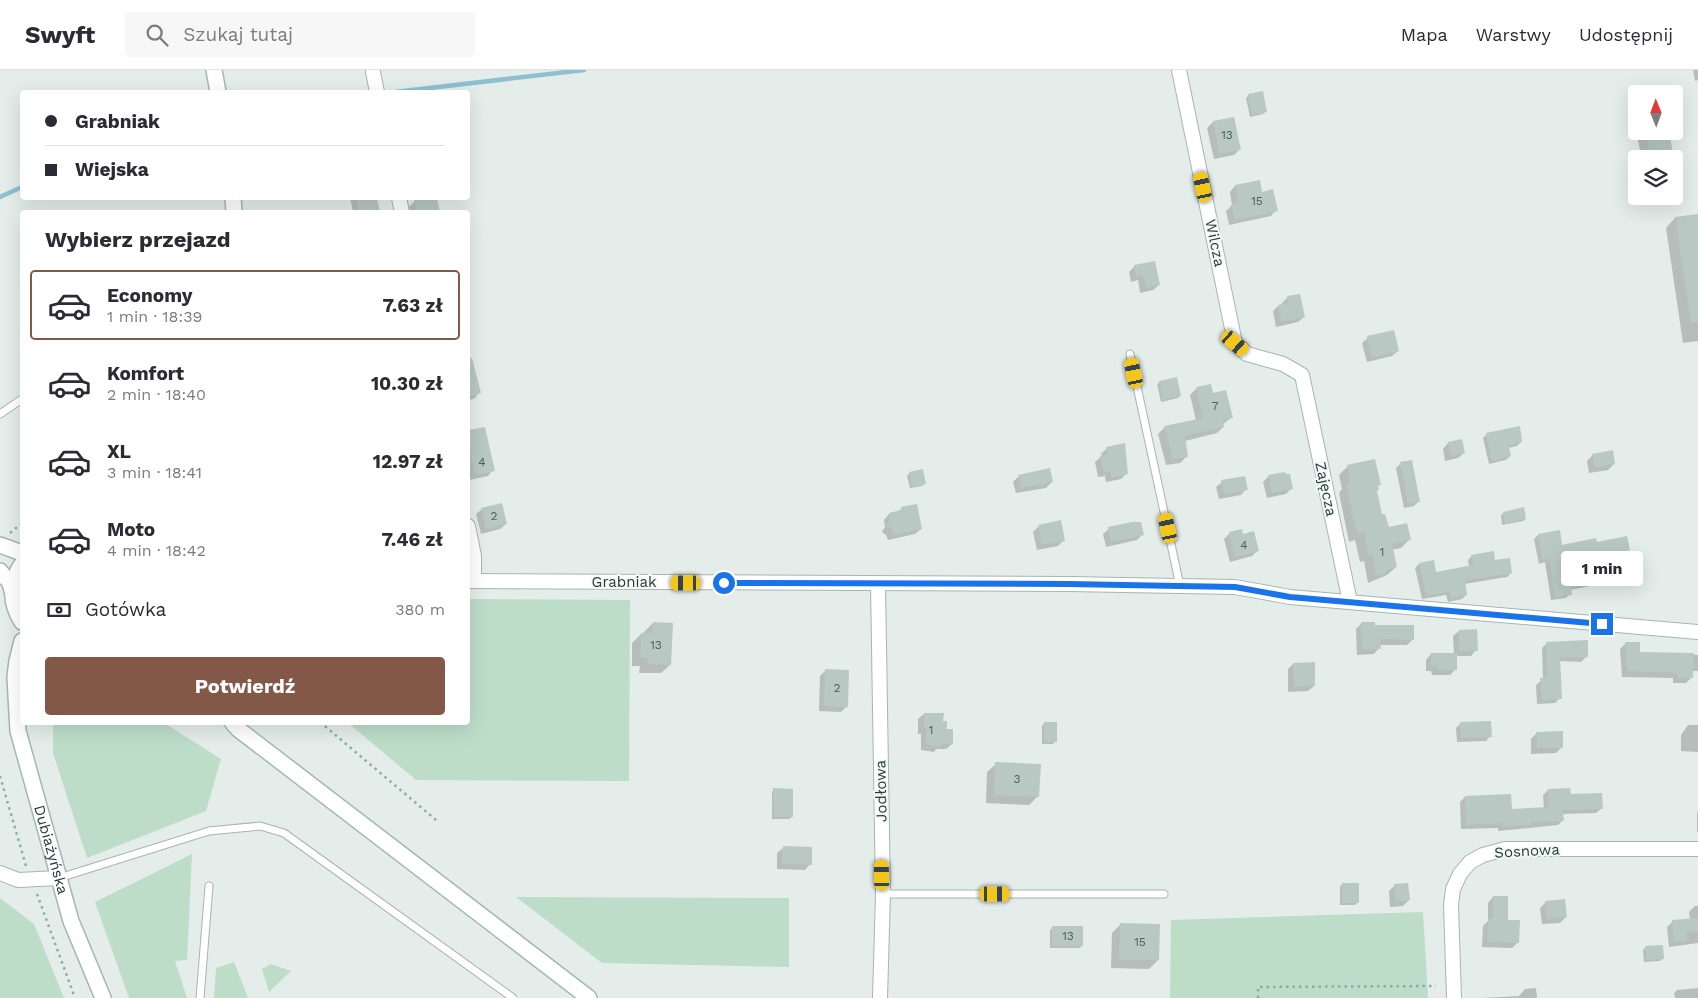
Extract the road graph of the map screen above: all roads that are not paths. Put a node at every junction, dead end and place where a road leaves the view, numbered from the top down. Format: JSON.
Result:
{"nodes":[{"id":1,"x":214,"y":70,"type":"edge"},
{"id":2,"x":1179,"y":70,"type":"edge"},
{"id":3,"x":373,"y":72,"type":"dead end"},
{"id":4,"x":218,"y":90,"type":"edge"},
{"id":5,"x":377,"y":90,"type":"edge"},
{"id":6,"x":1130,"y":354,"type":"dead end"},
{"id":7,"x":1302,"y":376,"type":"joint"},
{"id":8,"x":20,"y":400,"type":"edge"},
{"id":9,"x":0,"y":414,"type":"edge"},
{"id":10,"x":470,"y":536,"type":"edge"},
{"id":11,"x":0,"y":544,"type":"edge"},
{"id":12,"x":20,"y":552,"type":"edge"},
{"id":13,"x":20,"y":567,"type":"edge"},
{"id":14,"x":0,"y":571,"type":"edge"},
{"id":15,"x":471,"y":581,"type":"edge"},
{"id":16,"x":878,"y":584,"type":"junction"},
{"id":17,"x":1180,"y":586,"type":"junction"},
{"id":18,"x":12,"y":591,"type":"junction"},
{"id":19,"x":1350,"y":602,"type":"junction"},
{"id":20,"x":20,"y":621,"type":"edge"},
{"id":21,"x":1698,"y":632,"type":"edge"},
{"id":22,"x":20,"y":649,"type":"edge"},
{"id":23,"x":19,"y":692,"type":"edge"},
{"id":24,"x":232,"y":725,"type":"edge"},
{"id":25,"x":1698,"y":849,"type":"edge"},
{"id":26,"x":0,"y":873,"type":"edge"},
{"id":27,"x":59,"y":878,"type":"junction"},
{"id":28,"x":210,"y":886,"type":"dead end"},
{"id":29,"x":883,"y":894,"type":"junction"},
{"id":30,"x":1164,"y":894,"type":"dead end"},
{"id":31,"x":103,"y":998,"type":"edge"},
{"id":32,"x":200,"y":998,"type":"edge"},
{"id":33,"x":513,"y":998,"type":"edge"},
{"id":34,"x":589,"y":998,"type":"edge"},
{"id":35,"x":880,"y":998,"type":"edge"},
{"id":36,"x":1454,"y":998,"type":"edge"}],
"edges":[{"from":1,"to":4,"type":"main road"},
{"from":2,"to":7,"type":"street","name":"Wilcza"},
{"from":3,"to":5,"type":"street"},
{"from":6,"to":17,"type":"lane"},
{"from":7,"to":19,"type":"street","name":"Zajęcza"},
{"from":8,"to":9,"type":"lane"},
{"from":10,"to":15,"type":"street"},
{"from":11,"to":12,"type":"main road"},
{"from":13,"to":18,"type":"main road"},
{"from":14,"to":18,"type":"main road"},
{"from":15,"to":16,"type":"street","name":"Grabniak"},
{"from":16,"to":17,"type":"street","name":"Grabniak"},
{"from":16,"to":29,"type":"street","name":"Jodłowa"},
{"from":17,"to":19,"type":"street","name":"Grabniak"},
{"from":18,"to":20,"type":"main road"},
{"from":19,"to":21,"type":"street","name":"Grabniak"},
{"from":22,"to":23,"type":"main road","name":"Dubiażyńska"},
{"from":23,"to":27,"type":"main road","name":"Dubiażyńska"},
{"from":24,"to":34,"type":"main road"},
{"from":25,"to":36,"type":"street","name":"Sosnowa"},
{"from":26,"to":27,"type":"street"},
{"from":27,"to":31,"type":"main road","name":"Dubiażyńska"},
{"from":27,"to":33,"type":"lane"},
{"from":28,"to":32,"type":"lane"},
{"from":29,"to":30,"type":"lane"},
{"from":29,"to":35,"type":"street","name":"Jodłowa"}]}
